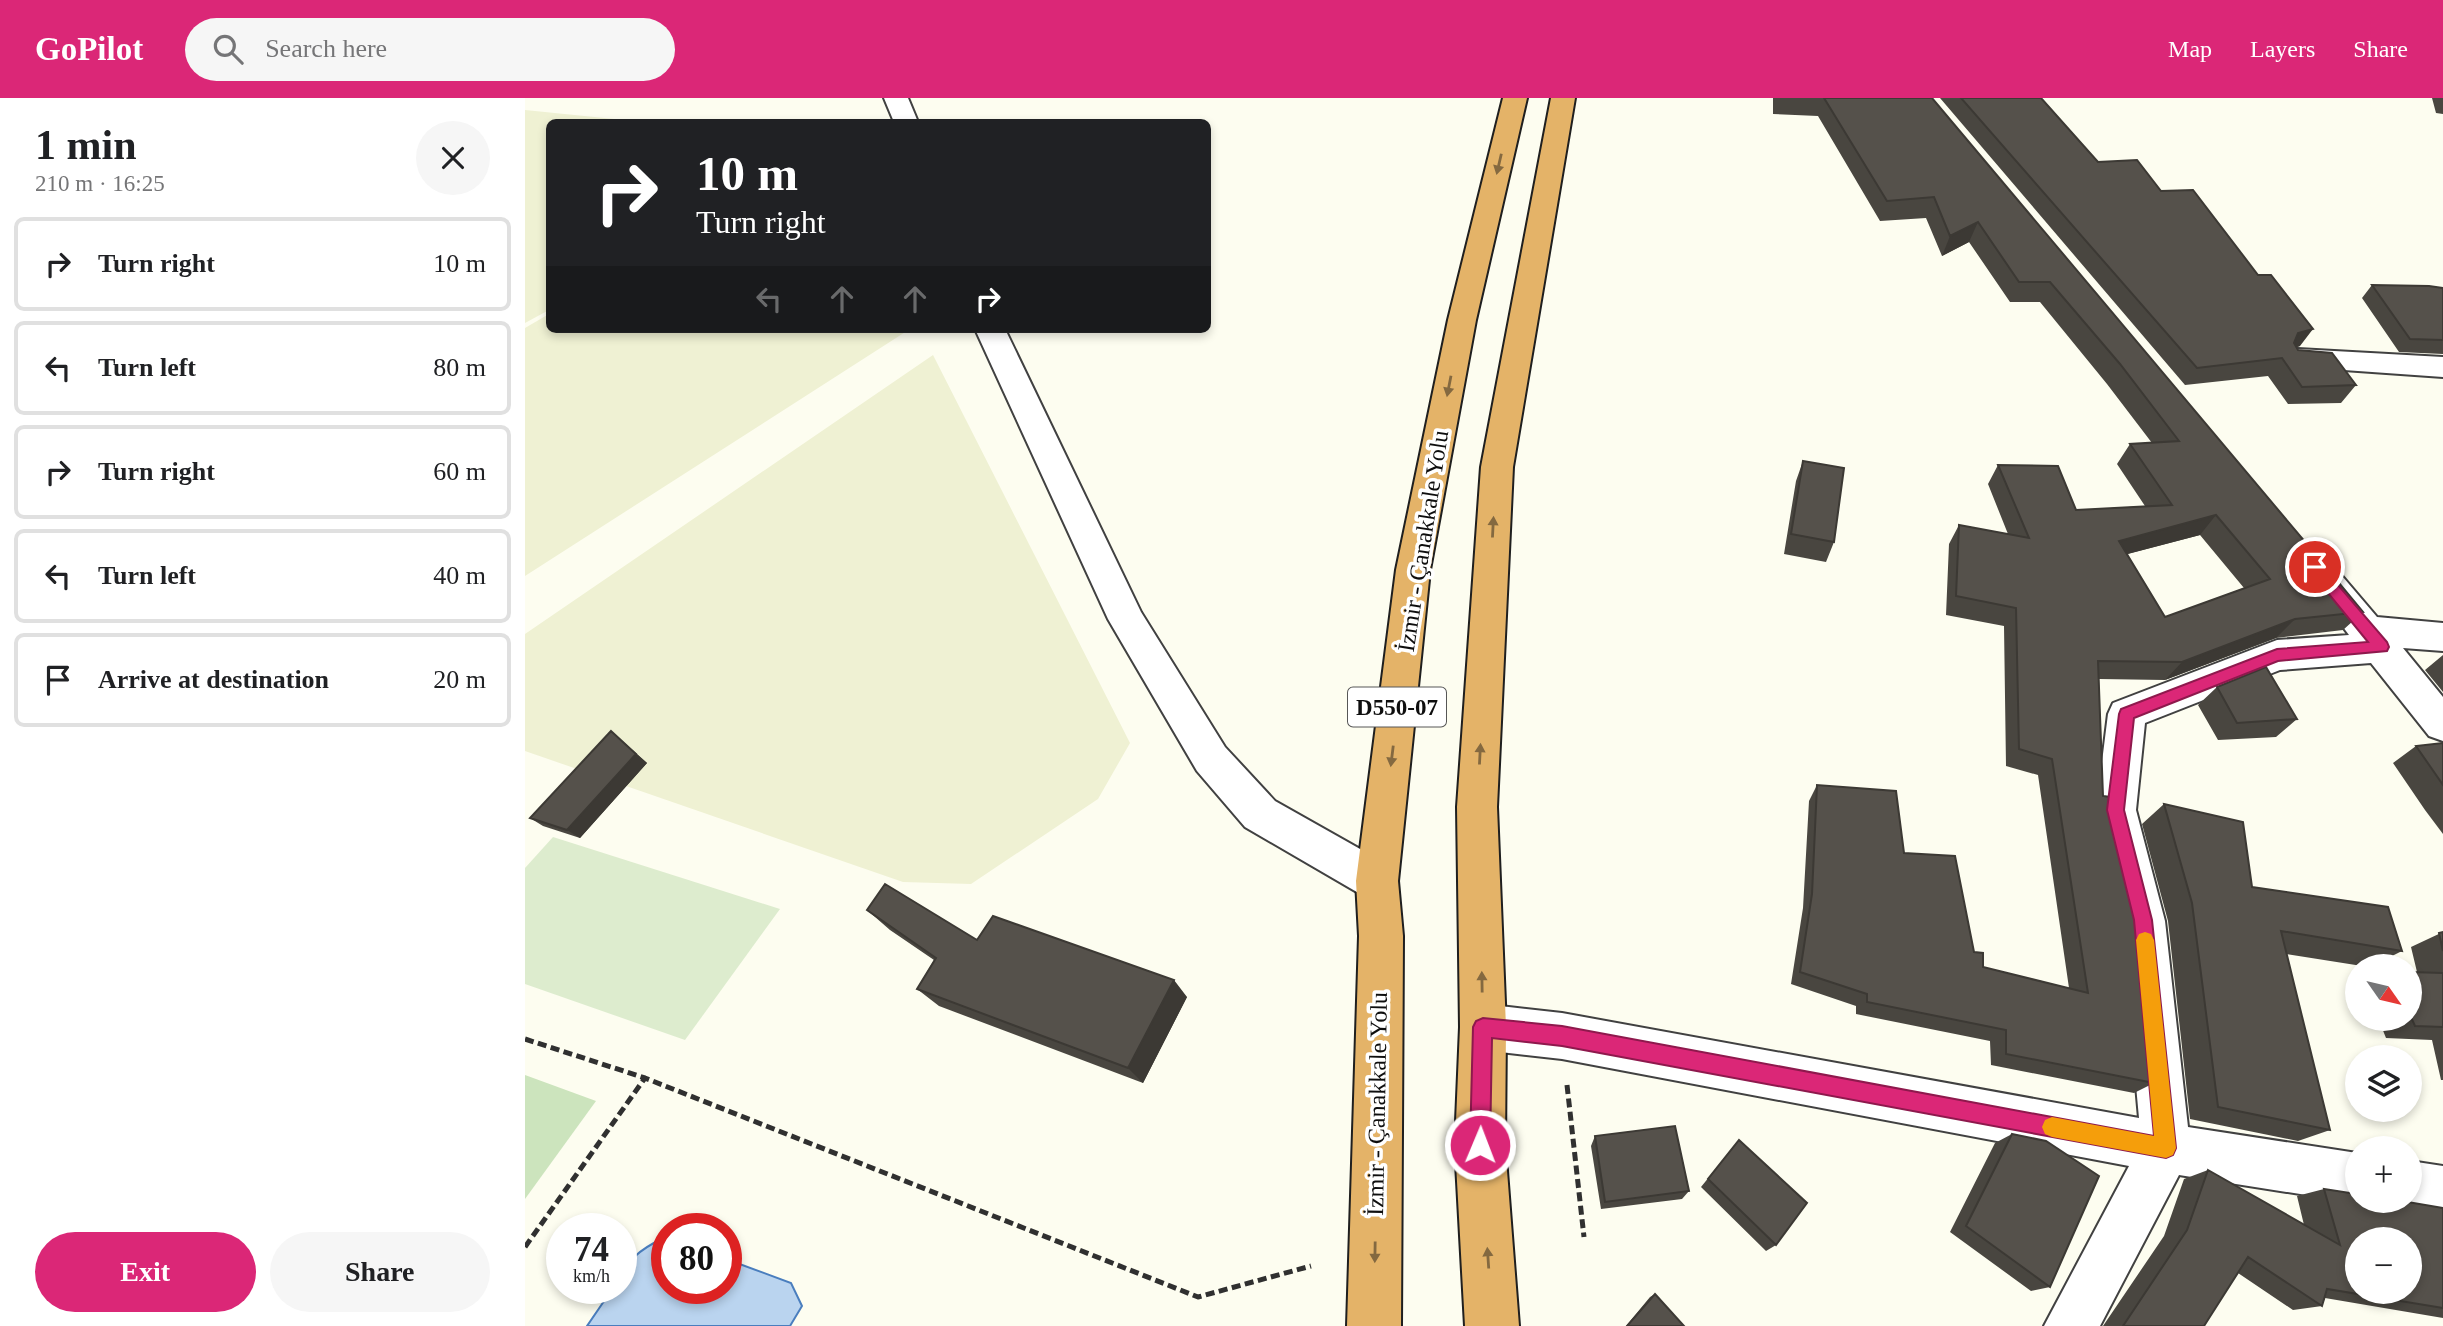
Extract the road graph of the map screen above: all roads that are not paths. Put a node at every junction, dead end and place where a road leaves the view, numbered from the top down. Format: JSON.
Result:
{"nodes":[{"id":1,"x":896,"y":98,"type":"edge"},
{"id":2,"x":1515,"y":98,"type":"edge"},
{"id":3,"x":1563,"y":98,"type":"edge"},
{"id":4,"x":906,"y":119,"type":"edge"},
{"id":5,"x":992,"y":333,"type":"edge"},
{"id":6,"x":2298,"y":359,"type":"edge"},
{"id":7,"x":2443,"y":367,"type":"edge"},
{"id":8,"x":2307,"y":557,"type":"edge"},
{"id":9,"x":2443,"y":637,"type":"edge"},
{"id":10,"x":2375,"y":639,"type":"junction"},
{"id":11,"x":2443,"y":725,"type":"edge"},
{"id":12,"x":1377,"y":881,"type":"junction"},
{"id":13,"x":1483,"y":1027,"type":"junction"},
{"id":14,"x":2166,"y":1148,"type":"junction"},
{"id":15,"x":2345,"y":1176,"type":"edge"},
{"id":16,"x":2422,"y":1188,"type":"edge"},
{"id":17,"x":2443,"y":1191,"type":"edge"},
{"id":18,"x":1374,"y":1326,"type":"edge"},
{"id":19,"x":1492,"y":1326,"type":"edge"},
{"id":20,"x":2071,"y":1326,"type":"edge"}],
"edges":[{"from":1,"to":4,"type":"street"},
{"from":2,"to":12,"type":"highway","name":"İzmir - Çanakkale Yolu","number":"D550-07","one_way":true},
{"from":13,"to":3,"type":"highway","number":"D550-07","one_way":true},
{"from":5,"to":12,"type":"street"},
{"from":6,"to":7,"type":"street"},
{"from":8,"to":10,"type":"street"},
{"from":9,"to":10,"type":"street"},
{"from":10,"to":11,"type":"street"},
{"from":10,"to":14,"type":"street"},
{"from":12,"to":18,"type":"highway","name":"İzmir - Çanakkale Yolu","number":"D550-07","one_way":true},
{"from":13,"to":14,"type":"street"},
{"from":19,"to":13,"type":"highway","number":"D550-07","one_way":true},
{"from":14,"to":15,"type":"street"},
{"from":14,"to":20,"type":"street"},
{"from":16,"to":17,"type":"street"}]}
